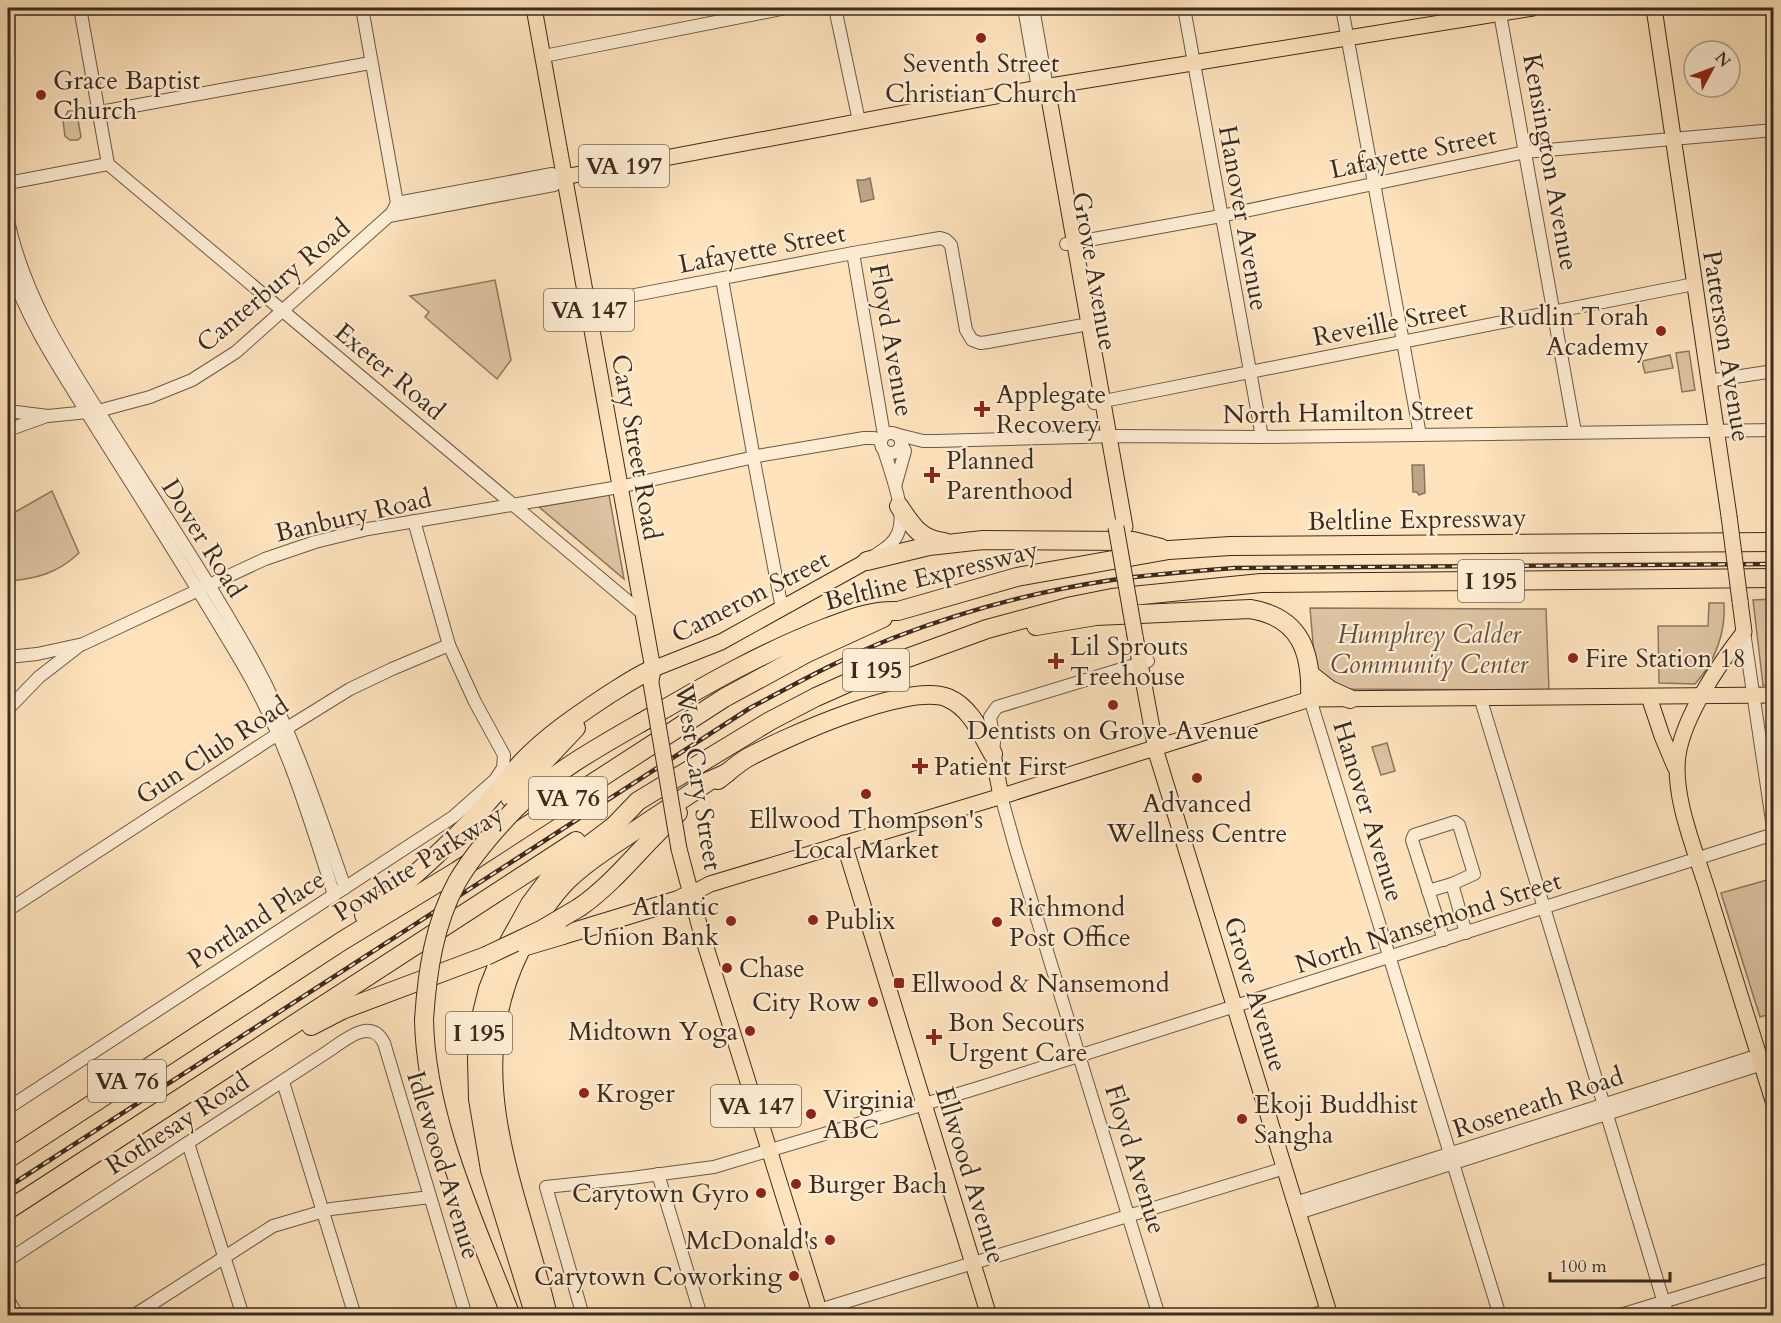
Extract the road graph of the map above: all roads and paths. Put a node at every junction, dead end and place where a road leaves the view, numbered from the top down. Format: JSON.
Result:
{"nodes":[{"id":1,"x":80,"y":8,"type":"edge"},
{"id":2,"x":362,"y":8,"type":"edge"},
{"id":3,"x":534,"y":8,"type":"edge"},
{"id":4,"x":786,"y":8,"type":"edge"},
{"id":5,"x":835,"y":8,"type":"edge"},
{"id":6,"x":1024,"y":8,"type":"edge"},
{"id":7,"x":1033,"y":8,"type":"edge"},
{"id":8,"x":1184,"y":8,"type":"edge"},
{"id":9,"x":1342,"y":8,"type":"edge"},
{"id":10,"x":1533,"y":8,"type":"edge"},
{"id":11,"x":1654,"y":8,"type":"edge"},
{"id":12,"x":1500,"y":10,"type":"edge"},
{"id":13,"x":1347,"y":38,"type":"junction"},
{"id":14,"x":544,"y":56,"type":"junction"},
{"id":15,"x":370,"y":63,"type":"junction"},
{"id":16,"x":1194,"y":64,"type":"junction"},
{"id":17,"x":1043,"y":87,"type":"junction"},
{"id":18,"x":100,"y":112,"type":"junction"},
{"id":19,"x":860,"y":121,"type":"junction"},
{"id":20,"x":1773,"y":130,"type":"edge"},
{"id":21,"x":1672,"y":138,"type":"junction"},
{"id":22,"x":1525,"y":152,"type":"junction"},
{"id":23,"x":108,"y":164,"type":"junction"},
{"id":24,"x":564,"y":177,"type":"junction"},
{"id":25,"x":8,"y":183,"type":"edge"},
{"id":26,"x":1373,"y":183,"type":"junction"},
{"id":27,"x":397,"y":203,"type":"junction"},
{"id":28,"x":389,"y":216,"type":"junction"},
{"id":29,"x":1221,"y":216,"type":"junction"},
{"id":30,"x":8,"y":221,"type":"edge"},
{"id":31,"x":1070,"y":243,"type":"junction"},
{"id":32,"x":853,"y":253,"type":"junction"},
{"id":33,"x":8,"y":263,"type":"edge"},
{"id":34,"x":722,"y":279,"type":"junction"},
{"id":35,"x":1694,"y":284,"type":"junction"},
{"id":36,"x":588,"y":304,"type":"junction"},
{"id":37,"x":284,"y":311,"type":"junction"},
{"id":38,"x":1553,"y":312,"type":"junction"},
{"id":39,"x":1085,"y":325,"type":"junction"},
{"id":40,"x":1404,"y":342,"type":"junction"},
{"id":41,"x":1773,"y":371,"type":"edge"},
{"id":42,"x":1249,"y":372,"type":"junction"},
{"id":43,"x":1708,"y":381,"type":"junction"},
{"id":44,"x":1098,"y":402,"type":"junction"},
{"id":45,"x":8,"y":411,"type":"edge"},
{"id":46,"x":93,"y":412,"type":"junction"},
{"id":47,"x":48,"y":416,"type":"junction"},
{"id":48,"x":8,"y":430,"type":"edge"},
{"id":49,"x":1773,"y":430,"type":"edge"},
{"id":50,"x":1716,"y":431,"type":"junction"},
{"id":51,"x":1575,"y":432,"type":"junction"},
{"id":52,"x":1420,"y":435,"type":"junction"},
{"id":53,"x":1105,"y":436,"type":"junction"},
{"id":54,"x":1262,"y":437,"type":"junction"},
{"id":55,"x":923,"y":441,"type":"junction"},
{"id":56,"x":893,"y":443,"type":"junction"},
{"id":57,"x":753,"y":457,"type":"junction"},
{"id":58,"x":896,"y":483,"type":"junction"},
{"id":59,"x":619,"y":487,"type":"junction"},
{"id":60,"x":514,"y":506,"type":"junction"},
{"id":61,"x":899,"y":506,"type":"junction"},
{"id":62,"x":414,"y":521,"type":"junction"},
{"id":63,"x":1773,"y":542,"type":"edge"},
{"id":64,"x":949,"y":543,"type":"junction"},
{"id":65,"x":1168,"y":550,"type":"junction"},
{"id":66,"x":867,"y":561,"type":"junction"},
{"id":67,"x":1773,"y":578,"type":"edge"},
{"id":68,"x":202,"y":587,"type":"junction"},
{"id":69,"x":1736,"y":601,"type":"junction"},
{"id":70,"x":782,"y":609,"type":"junction"},
{"id":71,"x":898,"y":611,"type":"junction"},
{"id":72,"x":642,"y":613,"type":"junction"},
{"id":73,"x":987,"y":629,"type":"junction"},
{"id":74,"x":1744,"y":632,"type":"junction"},
{"id":75,"x":83,"y":644,"type":"junction"},
{"id":76,"x":449,"y":645,"type":"junction"},
{"id":77,"x":37,"y":654,"type":"junction"},
{"id":78,"x":1727,"y":655,"type":"junction"},
{"id":79,"x":8,"y":657,"type":"edge"},
{"id":80,"x":1144,"y":662,"type":"junction"},
{"id":81,"x":45,"y":672,"type":"junction"},
{"id":82,"x":1311,"y":675,"type":"junction"},
{"id":83,"x":654,"y":677,"type":"junction"},
{"id":84,"x":1773,"y":695,"type":"edge"},
{"id":85,"x":1753,"y":696,"type":"junction"},
{"id":86,"x":606,"y":697,"type":"junction"},
{"id":87,"x":1649,"y":697,"type":"junction"},
{"id":88,"x":1702,"y":697,"type":"junction"},
{"id":89,"x":1480,"y":698,"type":"junction"},
{"id":90,"x":1310,"y":699,"type":"junction"},
{"id":91,"x":1350,"y":699,"type":"junction"},
{"id":92,"x":8,"y":709,"type":"edge"},
{"id":93,"x":283,"y":731,"type":"junction"},
{"id":94,"x":1160,"y":747,"type":"junction"},
{"id":95,"x":993,"y":754,"type":"junction"},
{"id":96,"x":1677,"y":770,"type":"junction"},
{"id":97,"x":727,"y":773,"type":"junction"},
{"id":98,"x":1001,"y":796,"type":"junction"},
{"id":99,"x":638,"y":801,"type":"junction"},
{"id":100,"x":512,"y":804,"type":"junction"},
{"id":101,"x":1773,"y":834,"type":"edge"},
{"id":102,"x":844,"y":843,"type":"junction"},
{"id":103,"x":1698,"y":860,"type":"junction"},
{"id":104,"x":1452,"y":884,"type":"junction"},
{"id":105,"x":339,"y":891,"type":"junction"},
{"id":106,"x":1428,"y":891,"type":"junction"},
{"id":107,"x":691,"y":894,"type":"junction"},
{"id":108,"x":1544,"y":909,"type":"junction"},
{"id":109,"x":8,"y":910,"type":"edge"},
{"id":110,"x":1466,"y":933,"type":"junction"},
{"id":111,"x":1444,"y":940,"type":"junction"},
{"id":112,"x":486,"y":956,"type":"junction"},
{"id":113,"x":1390,"y":958,"type":"junction"},
{"id":114,"x":247,"y":1002,"type":"junction"},
{"id":115,"x":1235,"y":1007,"type":"junction"},
{"id":116,"x":374,"y":1030,"type":"joint"},
{"id":117,"x":1079,"y":1056,"type":"junction"},
{"id":118,"x":245,"y":1058,"type":"junction"},
{"id":119,"x":1767,"y":1059,"type":"edge"},
{"id":120,"x":283,"y":1082,"type":"junction"},
{"id":121,"x":924,"y":1104,"type":"junction"},
{"id":122,"x":1773,"y":1104,"type":"edge"},
{"id":123,"x":8,"y":1108,"type":"edge"},
{"id":124,"x":1605,"y":1109,"type":"junction"},
{"id":125,"x":188,"y":1143,"type":"junction"},
{"id":126,"x":771,"y":1150,"type":"junction"},
{"id":127,"x":8,"y":1159,"type":"edge"},
{"id":128,"x":1452,"y":1159,"type":"junction"},
{"id":129,"x":1285,"y":1168,"type":"junction"},
{"id":130,"x":658,"y":1174,"type":"junction"},
{"id":131,"x":430,"y":1197,"type":"junction"},
{"id":132,"x":1297,"y":1208,"type":"junction"},
{"id":133,"x":8,"y":1210,"type":"edge"},
{"id":134,"x":323,"y":1210,"type":"junction"},
{"id":135,"x":1129,"y":1216,"type":"junction"},
{"id":136,"x":225,"y":1256,"type":"junction"},
{"id":137,"x":8,"y":1260,"type":"edge"},
{"id":138,"x":973,"y":1263,"type":"junction"},
{"id":139,"x":1773,"y":1268,"type":"edge"},
{"id":140,"x":8,"y":1300,"type":"edge"},
{"id":141,"x":1664,"y":1301,"type":"junction"},
{"id":142,"x":820,"y":1313,"type":"edge"},
{"id":143,"x":1329,"y":1313,"type":"edge"},
{"id":144,"x":18,"y":1316,"type":"edge"},
{"id":145,"x":134,"y":1316,"type":"edge"},
{"id":146,"x":243,"y":1316,"type":"edge"},
{"id":147,"x":355,"y":1316,"type":"edge"},
{"id":148,"x":466,"y":1316,"type":"edge"},
{"id":149,"x":511,"y":1316,"type":"edge"},
{"id":150,"x":535,"y":1316,"type":"edge"},
{"id":151,"x":548,"y":1316,"type":"edge"},
{"id":152,"x":583,"y":1316,"type":"edge"},
{"id":153,"x":701,"y":1316,"type":"edge"},
{"id":154,"x":989,"y":1316,"type":"edge"},
{"id":155,"x":1160,"y":1316,"type":"edge"},
{"id":156,"x":1309,"y":1316,"type":"edge"},
{"id":157,"x":1500,"y":1316,"type":"edge"},
{"id":158,"x":1617,"y":1316,"type":"edge"},
{"id":159,"x":1668,"y":1316,"type":"edge"}],
"edges":[{"from":1,"to":18,"type":"street"},
{"from":2,"to":15,"type":"street"},
{"from":3,"to":14,"type":"main road","name":"Cary Street Road","number":"VA 147"},
{"from":4,"to":14,"type":"street"},
{"from":5,"to":19,"type":"street"},
{"from":6,"to":17,"type":"street","name":"Grove Avenue"},
{"from":7,"to":17,"type":"street","name":"Grove Avenue"},
{"from":8,"to":16,"type":"street","name":"Hanover Avenue"},
{"from":9,"to":13,"type":"street"},
{"from":10,"to":12,"type":"main road","number":"VA 197"},
{"from":11,"to":21,"type":"main road","name":"Patterson Avenue"},
{"from":12,"to":13,"type":"main road","number":"VA 197"},
{"from":12,"to":22,"type":"street","name":"Kensington Avenue"},
{"from":13,"to":16,"type":"main road","number":"VA 197"},
{"from":13,"to":26,"type":"street"},
{"from":14,"to":24,"type":"main road","name":"Cary Street Road","number":"VA 147"},
{"from":15,"to":18,"type":"street"},
{"from":15,"to":27,"type":"street"},
{"from":16,"to":17,"type":"main road","number":"VA 197"},
{"from":16,"to":29,"type":"street","name":"Hanover Avenue"},
{"from":17,"to":19,"type":"main road","number":"VA 197"},
{"from":17,"to":31,"type":"main road","name":"Grove Avenue"},
{"from":18,"to":23,"type":"street"},
{"from":19,"to":24,"type":"main road","number":"VA 197"},
{"from":20,"to":21,"type":"street","name":"Lafayette Street"},
{"from":21,"to":22,"type":"street","name":"Lafayette Street"},
{"from":21,"to":35,"type":"main road","name":"Patterson Avenue"},
{"from":22,"to":26,"type":"street","name":"Lafayette Street"},
{"from":22,"to":38,"type":"street","name":"Kensington Avenue"},
{"from":23,"to":25,"type":"street"},
{"from":23,"to":37,"type":"street","name":"Exeter Road"},
{"from":24,"to":27,"type":"street"},
{"from":24,"to":28,"type":"street"},
{"from":24,"to":36,"type":"main road","name":"Cary Street Road","number":"VA 147"},
{"from":26,"to":29,"type":"street","name":"Lafayette Street"},
{"from":26,"to":40,"type":"street"},
{"from":27,"to":28,"type":"street","name":"Canterbury Road"},
{"from":28,"to":37,"type":"street","name":"Canterbury Road"},
{"from":29,"to":31,"type":"street","name":"Lafayette Street"},
{"from":29,"to":42,"type":"street","name":"Hanover Avenue"},
{"from":30,"to":46,"type":"street","name":"Dover Road"},
{"from":31,"to":39,"type":"main road","name":"Grove Avenue"},
{"from":32,"to":34,"type":"street","name":"Lafayette Street"},
{"from":32,"to":39,"type":"street","name":"Lafayette Street"},
{"from":32,"to":56,"type":"street","name":"Floyd Avenue"},
{"from":33,"to":46,"type":"street","name":"Dover Road"},
{"from":34,"to":36,"type":"street","name":"Lafayette Street"},
{"from":34,"to":57,"type":"street"},
{"from":35,"to":38,"type":"street","name":"Reveille Street"},
{"from":35,"to":43,"type":"main road","name":"Patterson Avenue"},
{"from":36,"to":59,"type":"main road","name":"Cary Street Road","number":"VA 147"},
{"from":37,"to":46,"type":"street","name":"Canterbury Road"},
{"from":37,"to":60,"type":"street","name":"Exeter Road"},
{"from":38,"to":40,"type":"street","name":"Reveille Street"},
{"from":38,"to":51,"type":"street","name":"Kensington Avenue"},
{"from":39,"to":44,"type":"main road","name":"Grove Avenue"},
{"from":40,"to":42,"type":"street","name":"Reveille Street"},
{"from":40,"to":52,"type":"street"},
{"from":41,"to":43,"type":"street"},
{"from":42,"to":44,"type":"street","name":"Reveille Street"},
{"from":42,"to":54,"type":"street","name":"Hanover Avenue"},
{"from":43,"to":50,"type":"main road","name":"Patterson Avenue"},
{"from":44,"to":53,"type":"main road","name":"Grove Avenue"},
{"from":45,"to":47,"type":"street","name":"Canterbury Road"},
{"from":46,"to":47,"type":"street","name":"Canterbury Road"},
{"from":46,"to":68,"type":"street","name":"Dover Road"},
{"from":47,"to":48,"type":"street"},
{"from":49,"to":50,"type":"street","name":"North Hamilton Street"},
{"from":50,"to":51,"type":"street","name":"North Hamilton Street"},
{"from":50,"to":69,"type":"main road","name":"Patterson Avenue","bridge":true},
{"from":51,"to":52,"type":"street","name":"North Hamilton Street"},
{"from":52,"to":54,"type":"street","name":"North Hamilton Street"},
{"from":53,"to":54,"type":"street","name":"North Hamilton Street"},
{"from":53,"to":55,"type":"street","name":"North Hamilton Street"},
{"from":53,"to":80,"type":"main road","name":"Grove Avenue"},
{"from":55,"to":56,"type":"street","name":"North Hamilton Street"},
{"from":55,"to":56,"type":"street","name":"North Hamilton Street"},
{"from":56,"to":57,"type":"street","name":"North Hamilton Street"},
{"from":56,"to":58,"type":"street","name":"Floyd Avenue"},
{"from":56,"to":58,"type":"street","name":"Floyd Avenue"},
{"from":57,"to":59,"type":"street","name":"North Hamilton Street"},
{"from":57,"to":70,"type":"street"},
{"from":58,"to":61,"type":"street","name":"Floyd Avenue"},
{"from":59,"to":60,"type":"street","name":"Banbury Road"},
{"from":59,"to":72,"type":"main road","name":"Cary Street Road","number":"VA 147"},
{"from":60,"to":62,"type":"street","name":"Banbury Road"},
{"from":60,"to":72,"type":"street","name":"Exeter Road"},
{"from":61,"to":64,"type":"highway"},
{"from":61,"to":66,"type":"street","name":"Floyd Avenue"},
{"from":62,"to":68,"type":"street","name":"Banbury Road"},
{"from":62,"to":76,"type":"street"},
{"from":63,"to":65,"type":"highway","name":"Beltline Expressway","number":"I 195"},
{"from":64,"to":65,"type":"highway"},
{"from":64,"to":66,"type":"highway"},
{"from":65,"to":71,"type":"highway","name":"Beltline Expressway","number":"I 195"},
{"from":66,"to":70,"type":"main road","name":"Cameron Street"},
{"from":67,"to":73,"type":"highway","number":"I 195"},
{"from":68,"to":75,"type":"street","name":"Banbury Road"},
{"from":68,"to":93,"type":"street","name":"Dover Road"},
{"from":69,"to":74,"type":"main road","name":"Patterson Avenue"},
{"from":69,"to":78,"type":"main road"},
{"from":70,"to":83,"type":"main road","name":"Cameron Street"},
{"from":71,"to":100,"type":"highway","name":"Beltline Expressway","number":"I 195"},
{"from":71,"to":114,"type":"highway","name":"Powhite Parkway","number":"VA 76"},
{"from":72,"to":83,"type":"main road","name":"Cary Street Road","number":"VA 147"},
{"from":73,"to":82,"type":"highway"},
{"from":73,"to":99,"type":"highway","number":"I 195"},
{"from":74,"to":78,"type":"main road"},
{"from":74,"to":85,"type":"street","name":"Patterson Avenue"},
{"from":75,"to":77,"type":"street","name":"Banbury Road"},
{"from":75,"to":81,"type":"street"},
{"from":76,"to":93,"type":"street","name":"Gun Club Road"},
{"from":76,"to":105,"type":"street","name":"Portland Place"},
{"from":77,"to":79,"type":"street","name":"Banbury Road"},
{"from":77,"to":81,"type":"street"},
{"from":78,"to":88,"type":"main road"},
{"from":80,"to":94,"type":"main road","name":"Grove Avenue"},
{"from":80,"to":95,"type":"street","name":"Floyd Avenue"},
{"from":81,"to":92,"type":"street"},
{"from":82,"to":90,"type":"highway"},
{"from":82,"to":91,"type":"highway"},
{"from":83,"to":86,"type":"highway"},
{"from":83,"to":107,"type":"main road","name":"West Cary Street","number":"VA 147","bridge":true},
{"from":84,"to":85,"type":"main road"},
{"from":85,"to":88,"type":"main road"},
{"from":85,"to":101,"type":"street","name":"Patterson Avenue"},
{"from":86,"to":100,"type":"highway"},
{"from":86,"to":114,"type":"highway"},
{"from":87,"to":88,"type":"main road"},
{"from":87,"to":89,"type":"main road"},
{"from":87,"to":96,"type":"main road"},
{"from":88,"to":96,"type":"main road"},
{"from":89,"to":91,"type":"main road"},
{"from":89,"to":108,"type":"street"},
{"from":90,"to":91,"type":"main road"},
{"from":90,"to":94,"type":"main road"},
{"from":90,"to":113,"type":"street","name":"Hanover Avenue"},
{"from":93,"to":105,"type":"street","name":"Dover Road"},
{"from":93,"to":109,"type":"street","name":"Gun Club Road"},
{"from":94,"to":98,"type":"main road"},
{"from":94,"to":115,"type":"main road","name":"Grove Avenue"},
{"from":95,"to":97,"type":"highway"},
{"from":95,"to":98,"type":"main road","name":"Floyd Avenue"},
{"from":96,"to":103,"type":"main road"},
{"from":97,"to":112,"type":"highway","bridge":true},
{"from":97,"to":151,"type":"highway"},
{"from":98,"to":102,"type":"main road"},
{"from":98,"to":117,"type":"street","name":"Floyd Avenue"},
{"from":99,"to":118,"type":"highway","number":"VA 76"},
{"from":99,"to":150,"type":"highway","number":"I 195"},
{"from":100,"to":149,"type":"highway","number":"I 195","bridge":true},
{"from":101,"to":103,"type":"street","name":"North Nansemond Street"},
{"from":102,"to":107,"type":"main road"},
{"from":102,"to":121,"type":"main road","name":"Ellwood Avenue"},
{"from":103,"to":108,"type":"street","name":"North Nansemond Street"},
{"from":103,"to":119,"type":"main road"},
{"from":104,"to":106,"type":"street"},
{"from":104,"to":106,"type":"street"},
{"from":104,"to":110,"type":"street"},
{"from":105,"to":123,"type":"street","name":"Portland Place"},
{"from":106,"to":111,"type":"street"},
{"from":107,"to":112,"type":"highway","bridge":true},
{"from":107,"to":126,"type":"main road","name":"West Cary Street","number":"VA 147"},
{"from":108,"to":110,"type":"street","name":"North Nansemond Street"},
{"from":108,"to":124,"type":"street"},
{"from":110,"to":111,"type":"street","name":"North Nansemond Street"},
{"from":111,"to":113,"type":"street","name":"North Nansemond Street"},
{"from":112,"to":118,"type":"highway"},
{"from":113,"to":115,"type":"street","name":"North Nansemond Street"},
{"from":113,"to":128,"type":"street","name":"Hanover Avenue"},
{"from":114,"to":127,"type":"highway","name":"Powhite Parkway","number":"VA 76"},
{"from":115,"to":117,"type":"street","name":"North Nansemond Street"},
{"from":115,"to":129,"type":"main road","name":"Grove Avenue"},
{"from":116,"to":120,"type":"street","name":"Rothesay Road"},
{"from":116,"to":131,"type":"street","name":"Idlewood Avenue"},
{"from":117,"to":121,"type":"street","name":"North Nansemond Street"},
{"from":117,"to":135,"type":"street","name":"Floyd Avenue"},
{"from":118,"to":133,"type":"highway","number":"VA 76"},
{"from":119,"to":122,"type":"main road"},
{"from":119,"to":124,"type":"street","name":"Roseneath Road"},
{"from":120,"to":125,"type":"street","name":"Rothesay Road"},
{"from":120,"to":134,"type":"street"},
{"from":121,"to":126,"type":"street","name":"North Nansemond Street"},
{"from":121,"to":138,"type":"main road","name":"Ellwood Avenue"},
{"from":124,"to":128,"type":"street","name":"Roseneath Road"},
{"from":124,"to":141,"type":"street"},
{"from":125,"to":136,"type":"street"},
{"from":125,"to":137,"type":"street","name":"Rothesay Road"},
{"from":126,"to":130,"type":"street","name":"North Nansemond Street"},
{"from":126,"to":142,"type":"main road","name":"West Cary Street","number":"VA 147"},
{"from":128,"to":132,"type":"street","name":"Roseneath Road"},
{"from":128,"to":157,"type":"street","name":"Hanover Avenue"},
{"from":129,"to":132,"type":"main road","name":"Grove Avenue"},
{"from":129,"to":135,"type":"street"},
{"from":130,"to":152,"type":"street","name":"North Nansemond Street"},
{"from":130,"to":153,"type":"street"},
{"from":131,"to":134,"type":"street"},
{"from":131,"to":148,"type":"street","name":"Idlewood Avenue"},
{"from":132,"to":143,"type":"main road","name":"Grove Avenue"},
{"from":134,"to":136,"type":"street"},
{"from":134,"to":147,"type":"street"},
{"from":135,"to":138,"type":"street"},
{"from":135,"to":155,"type":"street","name":"Floyd Avenue"},
{"from":136,"to":145,"type":"street"},
{"from":136,"to":146,"type":"street"},
{"from":138,"to":142,"type":"street"},
{"from":138,"to":154,"type":"main road","name":"Ellwood Avenue"},
{"from":139,"to":141,"type":"street"},
{"from":140,"to":144,"type":"street"},
{"from":141,"to":158,"type":"street"},
{"from":141,"to":159,"type":"street"},
{"from":143,"to":156,"type":"street"}]}
